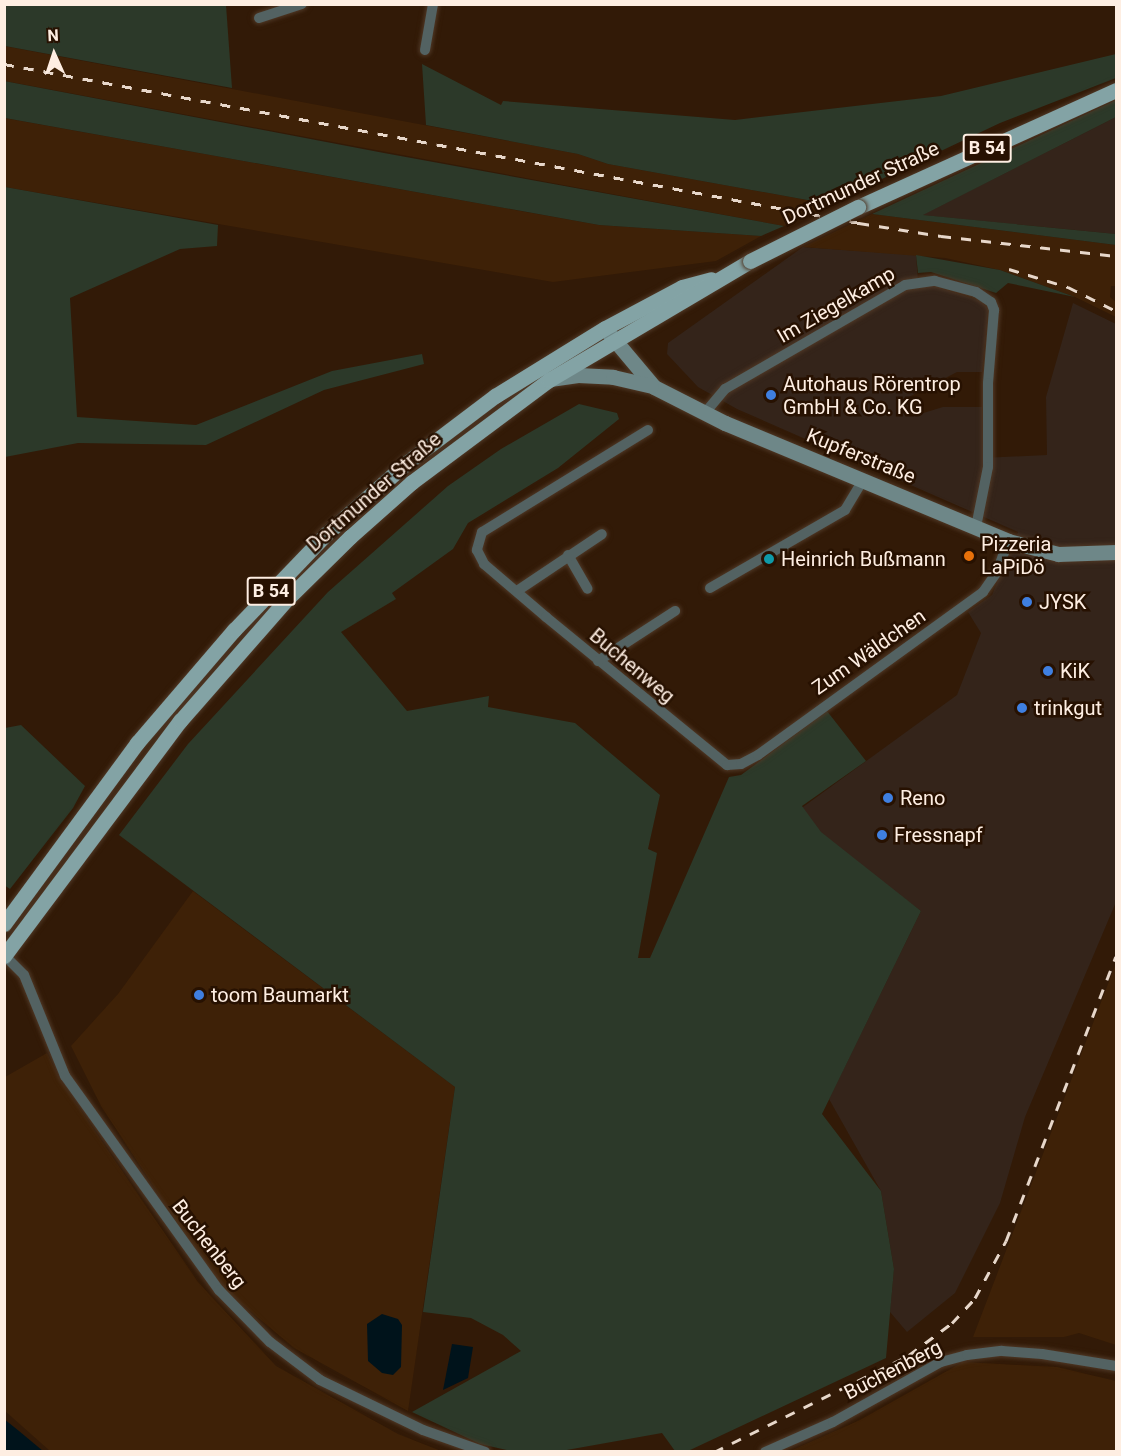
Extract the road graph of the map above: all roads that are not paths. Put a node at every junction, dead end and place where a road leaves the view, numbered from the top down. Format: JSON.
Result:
{"nodes":[{"id":1,"x":302,"y":4,"type":"edge"},
{"id":2,"x":434,"y":4,"type":"edge"},
{"id":3,"x":259,"y":18,"type":"dead end"},
{"id":4,"x":425,"y":50,"type":"dead end"},
{"id":5,"x":1116,"y":90,"type":"edge"},
{"id":6,"x":725,"y":274,"type":"junction"},
{"id":7,"x":605,"y":328,"type":"junction"},
{"id":8,"x":614,"y":342,"type":"junction"},
{"id":9,"x":549,"y":380,"type":"junction"},
{"id":10,"x":654,"y":387,"type":"junction"},
{"id":11,"x":704,"y":414,"type":"junction"},
{"id":12,"x":648,"y":430,"type":"dead end"},
{"id":13,"x":863,"y":480,"type":"junction"},
{"id":14,"x":976,"y":527,"type":"junction"},
{"id":15,"x":602,"y":534,"type":"dead end"},
{"id":16,"x":1008,"y":541,"type":"junction"},
{"id":17,"x":1116,"y":552,"type":"edge"},
{"id":18,"x":568,"y":555,"type":"junction"},
{"id":19,"x":710,"y":588,"type":"dead end"},
{"id":20,"x":588,"y":589,"type":"dead end"},
{"id":21,"x":517,"y":591,"type":"junction"},
{"id":22,"x":675,"y":611,"type":"dead end"},
{"id":23,"x":598,"y":661,"type":"junction"},
{"id":24,"x":727,"y":765,"type":"joint"},
{"id":25,"x":4,"y":924,"type":"edge"},
{"id":26,"x":5,"y":955,"type":"edge"},
{"id":27,"x":1116,"y":1366,"type":"edge"},
{"id":28,"x":485,"y":1452,"type":"edge"},
{"id":29,"x":765,"y":1452,"type":"edge"}],
"edges":[{"from":1,"to":3,"type":"street"},
{"from":2,"to":4,"type":"street"},
{"from":5,"to":6,"type":"main road","name":"Dortmunder Straße","number":"B 54","bridge":true},
{"from":6,"to":7,"type":"main road","name":"Dortmunder Straße","number":"B 54"},
{"from":6,"to":8,"type":"main road","name":"Dortmunder Straße","number":"B 54"},
{"from":7,"to":8,"type":"street","name":"Kupferstraße"},
{"from":7,"to":25,"type":"main road","name":"Dortmunder Straße","number":"B 54"},
{"from":8,"to":9,"type":"main road","name":"Dortmunder Straße","number":"B 54"},
{"from":8,"to":10,"type":"street","name":"Kupferstraße"},
{"from":9,"to":10,"type":"street"},
{"from":9,"to":26,"type":"main road","name":"Dortmunder Straße","number":"B 54"},
{"from":10,"to":11,"type":"street","name":"Kupferstraße"},
{"from":11,"to":13,"type":"street","name":"Kupferstraße"},
{"from":11,"to":14,"type":"street","name":"Im Ziegelkamp"},
{"from":12,"to":21,"type":"street","name":"Buchenweg"},
{"from":13,"to":14,"type":"street","name":"Kupferstraße"},
{"from":13,"to":19,"type":"street"},
{"from":14,"to":16,"type":"street","name":"Kupferstraße"},
{"from":15,"to":18,"type":"street"},
{"from":16,"to":17,"type":"street","name":"Kupferstraße"},
{"from":16,"to":24,"type":"street","name":"Zum Wäldchen"},
{"from":18,"to":20,"type":"street"},
{"from":18,"to":21,"type":"street"},
{"from":21,"to":23,"type":"street","name":"Buchenweg"},
{"from":22,"to":23,"type":"street"},
{"from":23,"to":24,"type":"street","name":"Buchenweg"},
{"from":26,"to":28,"type":"street","name":"Buchenberg"},
{"from":27,"to":29,"type":"street","name":"Buchenberg"}]}
